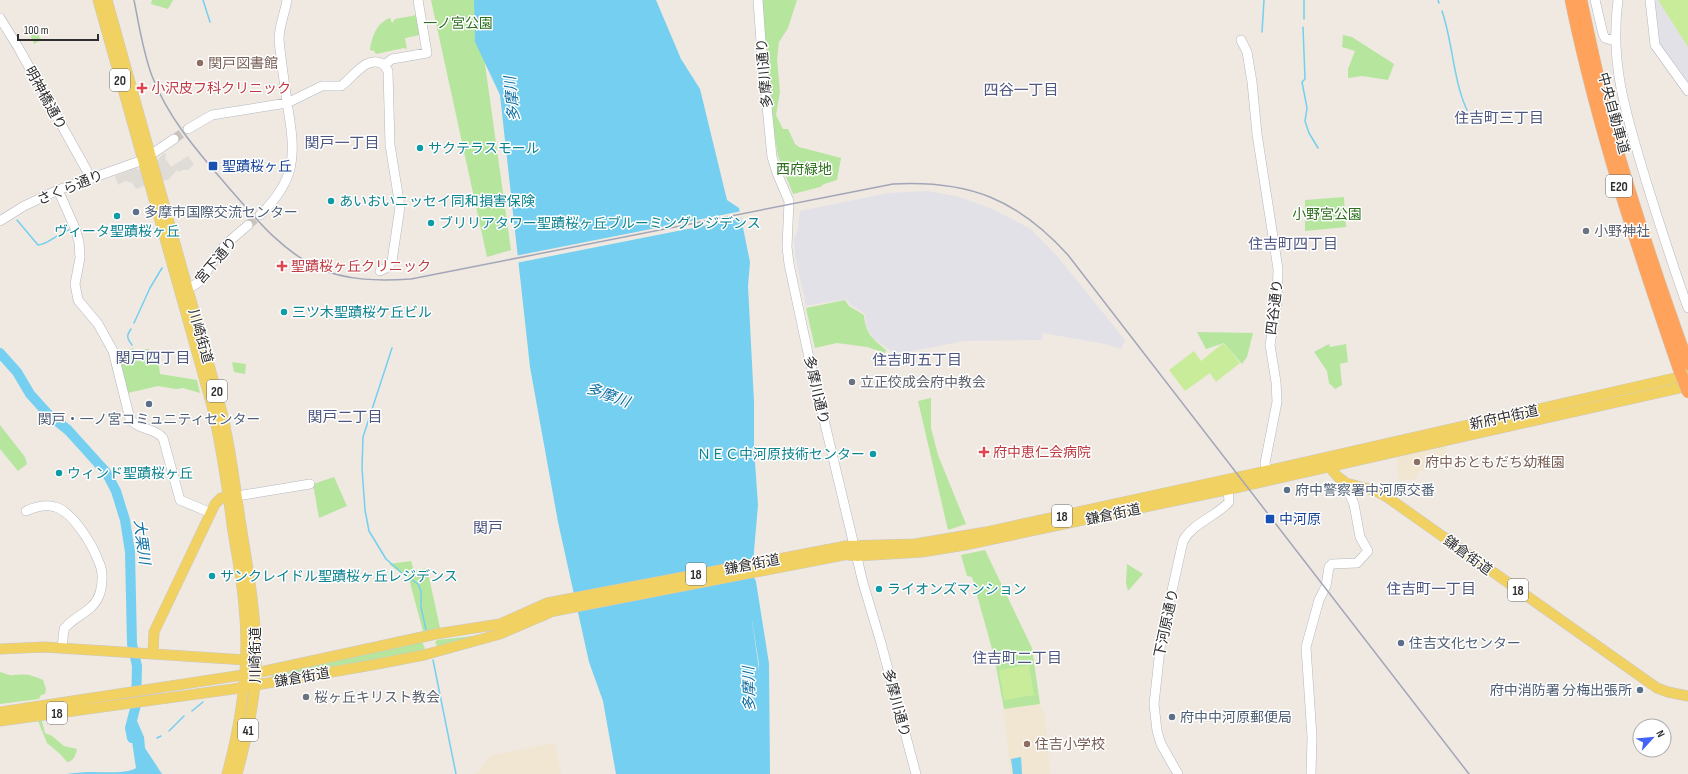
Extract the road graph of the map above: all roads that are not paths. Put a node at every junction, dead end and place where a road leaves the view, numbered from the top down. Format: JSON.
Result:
{"nodes":[{"id":1,"x":98,"y":0,"type":"edge"},
{"id":2,"x":107,"y":0,"type":"edge"},
{"id":3,"x":287,"y":0,"type":"edge"},
{"id":4,"x":418,"y":0,"type":"edge"},
{"id":5,"x":758,"y":0,"type":"edge"},
{"id":6,"x":1572,"y":0,"type":"edge"},
{"id":7,"x":1581,"y":0,"type":"edge"},
{"id":8,"x":1595,"y":0,"type":"edge"},
{"id":9,"x":1618,"y":0,"type":"edge"},
{"id":10,"x":1650,"y":0,"type":"edge"},
{"id":11,"x":0,"y":18,"type":"edge"},
{"id":12,"x":1241,"y":40,"type":"dead end"},
{"id":13,"x":1615,"y":41,"type":"junction"},
{"id":14,"x":384,"y":65,"type":"junction"},
{"id":15,"x":1688,"y":91,"type":"edge"},
{"id":16,"x":287,"y":103,"type":"junction"},
{"id":17,"x":188,"y":129,"type":"tunnel mouth"},
{"id":18,"x":174,"y":139,"type":"tunnel mouth"},
{"id":19,"x":147,"y":158,"type":"junction"},
{"id":20,"x":91,"y":178,"type":"junction"},
{"id":21,"x":58,"y":190,"type":"junction"},
{"id":22,"x":260,"y":215,"type":"tunnel mouth"},
{"id":23,"x":0,"y":221,"type":"edge"},
{"id":24,"x":248,"y":225,"type":"tunnel mouth"},
{"id":25,"x":380,"y":271,"type":"dead end"},
{"id":26,"x":184,"y":290,"type":"junction"},
{"id":27,"x":1688,"y":308,"type":"edge"},
{"id":28,"x":1688,"y":364,"type":"edge"},
{"id":29,"x":1688,"y":375,"type":"edge"},
{"id":30,"x":1688,"y":386,"type":"edge"},
{"id":31,"x":1688,"y":392,"type":"edge"},
{"id":32,"x":1320,"y":458,"type":"junction"},
{"id":33,"x":1329,"y":466,"type":"junction"},
{"id":34,"x":1268,"y":475,"type":"junction"},
{"id":35,"x":310,"y":484,"type":"dead end"},
{"id":36,"x":1348,"y":484,"type":"junction"},
{"id":37,"x":1228,"y":489,"type":"junction"},
{"id":38,"x":233,"y":496,"type":"junction"},
{"id":39,"x":26,"y":511,"type":"dead end"},
{"id":40,"x":211,"y":513,"type":"junction"},
{"id":41,"x":1010,"y":531,"type":"junction"},
{"id":42,"x":852,"y":551,"type":"junction"},
{"id":43,"x":548,"y":608,"type":"junction"},
{"id":44,"x":436,"y":634,"type":"junction"},
{"id":45,"x":420,"y":638,"type":"junction"},
{"id":46,"x":62,"y":648,"type":"junction"},
{"id":47,"x":0,"y":649,"type":"edge"},
{"id":48,"x":438,"y":651,"type":"junction"},
{"id":49,"x":149,"y":654,"type":"junction"},
{"id":50,"x":424,"y":655,"type":"junction"},
{"id":51,"x":246,"y":660,"type":"junction"},
{"id":52,"x":256,"y":673,"type":"junction"},
{"id":53,"x":246,"y":675,"type":"junction"},
{"id":54,"x":255,"y":685,"type":"junction"},
{"id":55,"x":244,"y":687,"type":"junction"},
{"id":56,"x":1688,"y":696,"type":"edge"},
{"id":57,"x":0,"y":712,"type":"edge"},
{"id":58,"x":0,"y":721,"type":"edge"},
{"id":59,"x":227,"y":774,"type":"edge"},
{"id":60,"x":237,"y":774,"type":"edge"},
{"id":61,"x":916,"y":774,"type":"edge"},
{"id":62,"x":1178,"y":774,"type":"edge"},
{"id":63,"x":1311,"y":774,"type":"edge"}],
"edges":[{"from":1,"to":19,"type":"main road","name":"川崎街道","number":"20"},
{"from":2,"to":19,"type":"main road","name":"川崎街道","number":"20"},
{"from":3,"to":16,"type":"street"},
{"from":4,"to":14,"type":"street"},
{"from":5,"to":42,"type":"street","name":"多摩川通り"},
{"from":6,"to":31,"type":"highway","name":"中央自動車道","number":"E20","bridge":true},
{"from":7,"to":28,"type":"highway","name":"中央自動車道","number":"E20"},
{"from":8,"to":13,"type":"street"},
{"from":9,"to":13,"type":"street"},
{"from":10,"to":15,"type":"street"},
{"from":11,"to":20,"type":"street","name":"明神橋通り"},
{"from":12,"to":34,"type":"street","name":"四谷通り"},
{"from":13,"to":27,"type":"street"},
{"from":14,"to":16,"type":"street"},
{"from":14,"to":25,"type":"street"},
{"from":16,"to":17,"type":"street"},
{"from":16,"to":22,"type":"street"},
{"from":18,"to":19,"type":"street","name":"さくら通り"},
{"from":19,"to":20,"type":"street","name":"さくら通り"},
{"from":19,"to":26,"type":"main road","name":"川崎街道","number":"20"},
{"from":20,"to":21,"type":"street","name":"さくら通り"},
{"from":21,"to":23,"type":"street","name":"さくら通り"},
{"from":21,"to":40,"type":"street"},
{"from":24,"to":26,"type":"street","name":"宮下通り"},
{"from":26,"to":38,"type":"main road","name":"川崎街道","number":"20"},
{"from":29,"to":32,"type":"main road","name":"新府中街道","number":"18"},
{"from":30,"to":33,"type":"main road","name":"新府中街道","number":"18"},
{"from":32,"to":33,"type":"main road","name":"鎌倉街道","number":"18"},
{"from":32,"to":34,"type":"main road","name":"鎌倉街道","number":"18"},
{"from":33,"to":34,"type":"main road","name":"鎌倉街道","number":"18"},
{"from":33,"to":36,"type":"main road","name":"鎌倉街道","number":"18"},
{"from":34,"to":37,"type":"main road","name":"鎌倉街道","number":"18"},
{"from":34,"to":41,"type":"main road","name":"鎌倉街道","number":"18"},
{"from":35,"to":38,"type":"street"},
{"from":36,"to":56,"type":"main road","name":"鎌倉街道","number":"18"},
{"from":36,"to":63,"type":"street"},
{"from":37,"to":41,"type":"main road","name":"鎌倉街道","number":"18"},
{"from":37,"to":62,"type":"street","name":"下河原通り"},
{"from":38,"to":40,"type":"main road"},
{"from":38,"to":51,"type":"main road","name":"川崎街道","number":"20"},
{"from":38,"to":52,"type":"main road","name":"川崎街道","number":"20"},
{"from":39,"to":46,"type":"street"},
{"from":40,"to":49,"type":"main road"},
{"from":41,"to":42,"type":"main road","name":"鎌倉街道","number":"18"},
{"from":41,"to":42,"type":"main road","name":"鎌倉街道","number":"18"},
{"from":42,"to":43,"type":"main road","name":"鎌倉街道","number":"18"},
{"from":42,"to":61,"type":"street","name":"多摩川通り"},
{"from":43,"to":44,"type":"main road","name":"鎌倉街道","number":"18"},
{"from":43,"to":48,"type":"main road","name":"鎌倉街道","number":"18"},
{"from":44,"to":45,"type":"main road","name":"鎌倉街道","number":"18"},
{"from":44,"to":48,"type":"main road"},
{"from":45,"to":50,"type":"main road"},
{"from":45,"to":52,"type":"main road","name":"鎌倉街道","number":"18"},
{"from":46,"to":47,"type":"main road"},
{"from":46,"to":49,"type":"main road"},
{"from":48,"to":50,"type":"main road","name":"鎌倉街道","number":"18"},
{"from":49,"to":51,"type":"main road"},
{"from":50,"to":54,"type":"main road","name":"鎌倉街道","number":"18"},
{"from":51,"to":53,"type":"main road","name":"川崎街道","number":"20"},
{"from":52,"to":53,"type":"main road","name":"鎌倉街道","number":"18"},
{"from":52,"to":54,"type":"main road","name":"川崎街道","number":"20"},
{"from":53,"to":55,"type":"main road","name":"川崎街道","number":"41"},
{"from":53,"to":57,"type":"main road","name":"鎌倉街道","number":"18"},
{"from":54,"to":55,"type":"main road","name":"鎌倉街道","number":"18"},
{"from":54,"to":60,"type":"main road","name":"川崎街道","number":"41"},
{"from":55,"to":58,"type":"main road","name":"鎌倉街道","number":"18"},
{"from":55,"to":59,"type":"main road","name":"川崎街道","number":"41"}]}
